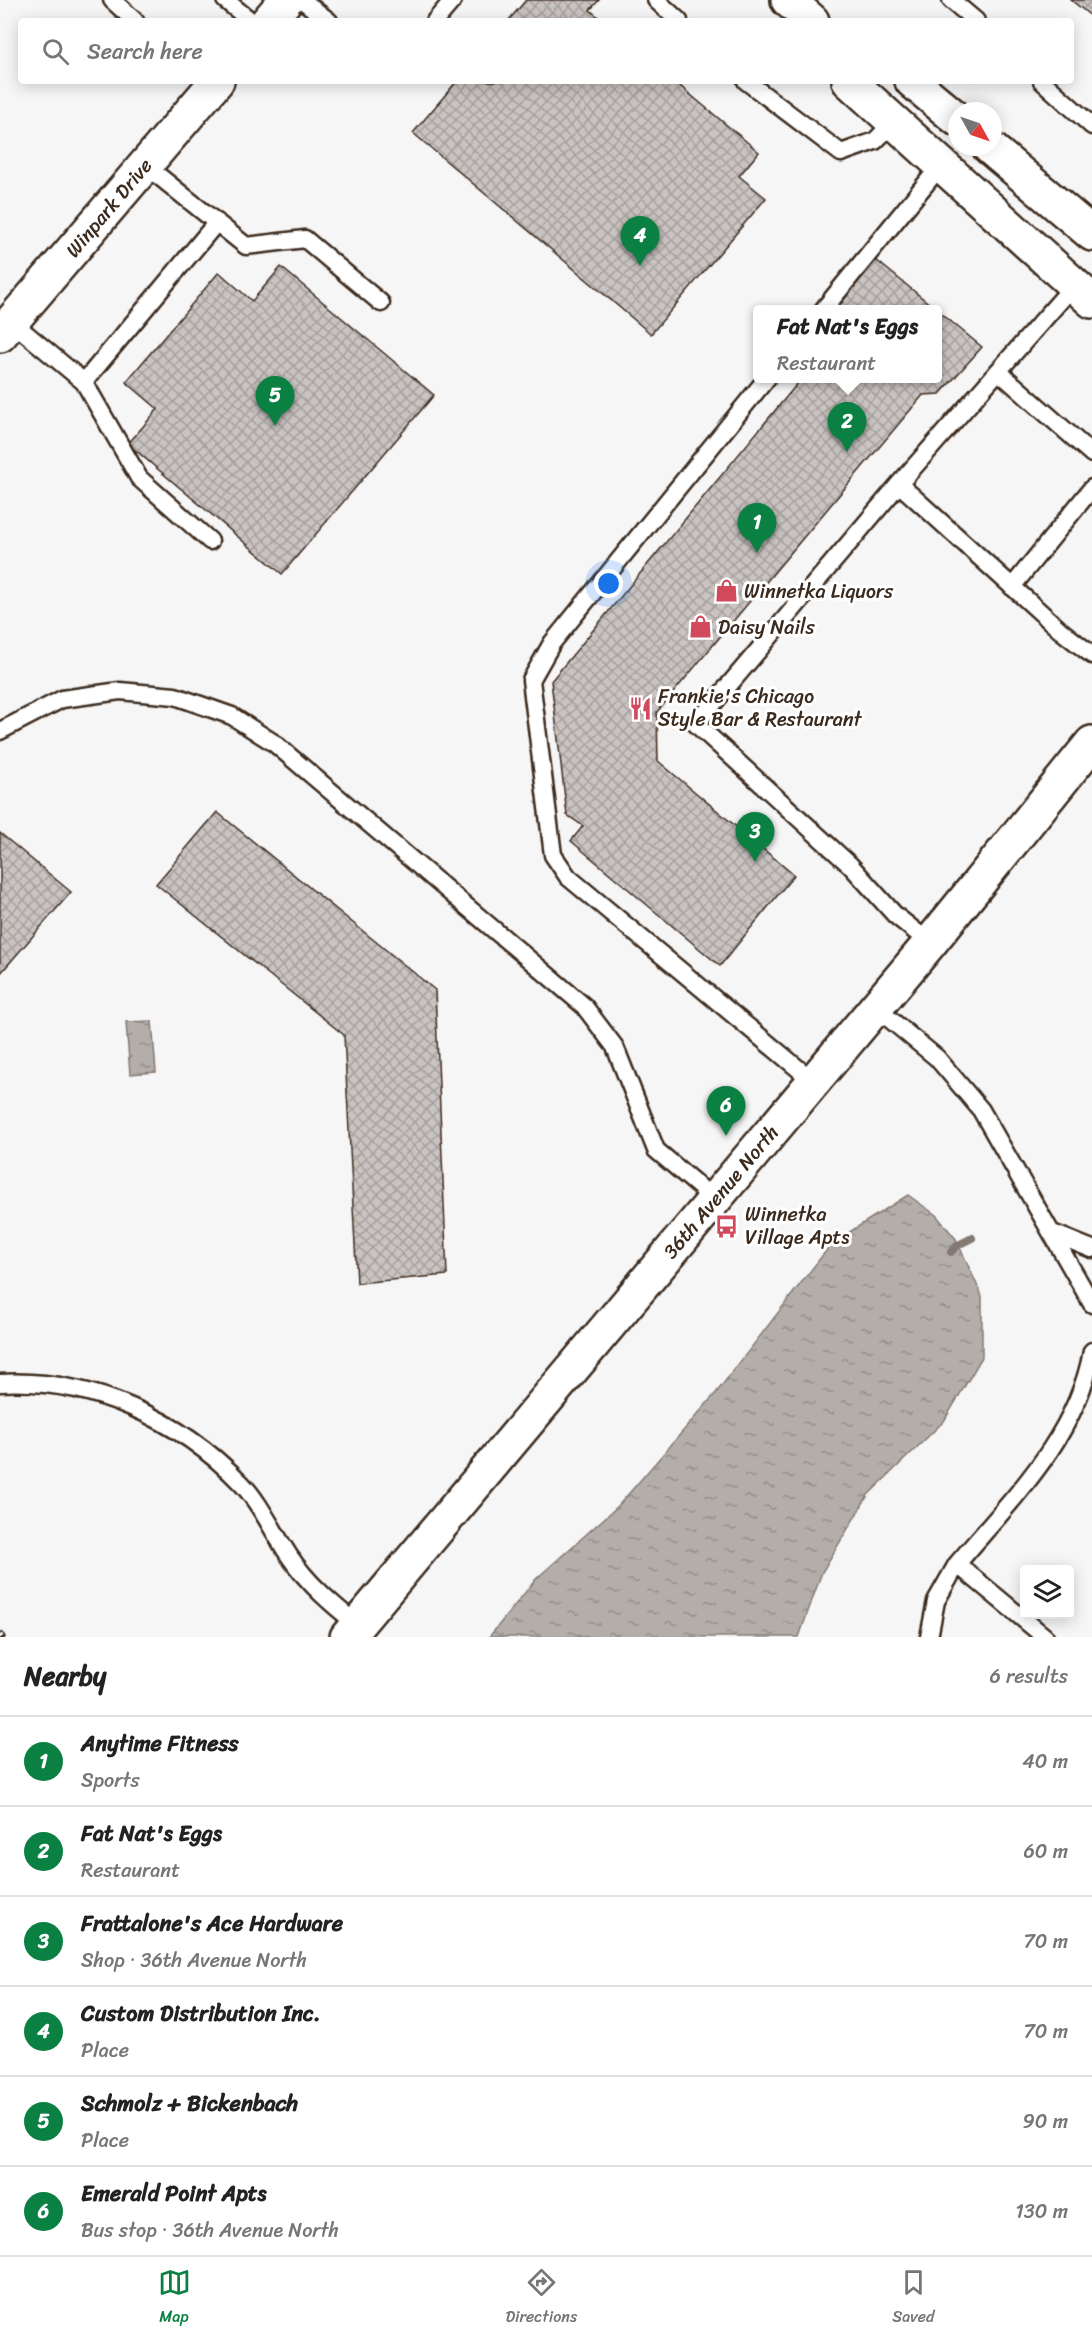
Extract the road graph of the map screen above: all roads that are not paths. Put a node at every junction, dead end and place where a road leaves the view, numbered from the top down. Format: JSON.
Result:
{"nodes":[{"id":1,"x":112,"y":0,"type":"edge"},
{"id":2,"x":225,"y":0,"type":"edge"},
{"id":3,"x":286,"y":0,"type":"edge"},
{"id":4,"x":302,"y":0,"type":"edge"},
{"id":5,"x":453,"y":0,"type":"edge"},
{"id":6,"x":656,"y":0,"type":"edge"},
{"id":7,"x":788,"y":0,"type":"edge"},
{"id":8,"x":951,"y":0,"type":"edge"},
{"id":9,"x":132,"y":18,"type":"edge"},
{"id":10,"x":247,"y":18,"type":"edge"},
{"id":11,"x":271,"y":18,"type":"edge"},
{"id":12,"x":325,"y":18,"type":"edge"},
{"id":13,"x":438,"y":18,"type":"edge"},
{"id":14,"x":676,"y":18,"type":"edge"},
{"id":15,"x":809,"y":18,"type":"edge"},
{"id":16,"x":972,"y":18,"type":"edge"},
{"id":17,"x":209,"y":84,"type":"edge"},
{"id":18,"x":750,"y":84,"type":"edge"},
{"id":19,"x":852,"y":84,"type":"edge"},
{"id":20,"x":916,"y":84,"type":"edge"},
{"id":21,"x":1045,"y":84,"type":"edge"},
{"id":22,"x":948,"y":111,"type":"edge"},
{"id":23,"x":894,"y":122,"type":"junction"},
{"id":24,"x":1092,"y":126,"type":"edge"},
{"id":25,"x":1000,"y":156,"type":"edge"},
{"id":26,"x":145,"y":165,"type":"junction"},
{"id":27,"x":941,"y":165,"type":"junction"},
{"id":28,"x":217,"y":222,"type":"junction"},
{"id":29,"x":1092,"y":234,"type":"edge"},
{"id":30,"x":1083,"y":293,"type":"edge"},
{"id":31,"x":381,"y":303,"type":"dead end"},
{"id":32,"x":826,"y":305,"type":"edge"},
{"id":33,"x":6,"y":328,"type":"edge"},
{"id":34,"x":998,"y":371,"type":"junction"},
{"id":35,"x":84,"y":382,"type":"junction"},
{"id":36,"x":763,"y":383,"type":"edge"},
{"id":37,"x":1092,"y":454,"type":"edge"},
{"id":38,"x":898,"y":484,"type":"junction"},
{"id":39,"x":1092,"y":488,"type":"edge"},
{"id":40,"x":210,"y":541,"type":"dead end"},
{"id":41,"x":1012,"y":587,"type":"junction"},
{"id":42,"x":1092,"y":656,"type":"edge"},
{"id":43,"x":0,"y":731,"type":"edge"},
{"id":44,"x":1092,"y":743,"type":"edge"},
{"id":45,"x":930,"y":942,"type":"junction"},
{"id":46,"x":875,"y":1007,"type":"junction"},
{"id":47,"x":813,"y":1081,"type":"junction"},
{"id":48,"x":715,"y":1200,"type":"junction"},
{"id":49,"x":1054,"y":1234,"type":"junction"},
{"id":50,"x":1092,"y":1249,"type":"edge"},
{"id":51,"x":1092,"y":1304,"type":"edge"},
{"id":52,"x":1092,"y":1351,"type":"edge"},
{"id":53,"x":0,"y":1383,"type":"edge"},
{"id":54,"x":957,"y":1564,"type":"junction"},
{"id":55,"x":352,"y":1631,"type":"edge"},
{"id":56,"x":930,"y":1637,"type":"edge"},
{"id":57,"x":1045,"y":1637,"type":"edge"}],
"edges":[{"from":1,"to":9,"type":"lane"},
{"from":2,"to":10,"type":"lane"},
{"from":3,"to":11,"type":"street"},
{"from":4,"to":12,"type":"lane"},
{"from":5,"to":13,"type":"lane"},
{"from":6,"to":14,"type":"lane"},
{"from":7,"to":15,"type":"street"},
{"from":8,"to":16,"type":"lane"},
{"from":17,"to":26,"type":"street","name":"Winpark Drive"},
{"from":18,"to":23,"type":"lane"},
{"from":19,"to":23,"type":"street"},
{"from":20,"to":22,"type":"street"},
{"from":21,"to":24,"type":"lane"},
{"from":23,"to":27,"type":"street"},
{"from":25,"to":29,"type":"street"},
{"from":26,"to":28,"type":"lane"},
{"from":26,"to":33,"type":"street","name":"Winpark Drive"},
{"from":27,"to":30,"type":"street"},
{"from":27,"to":32,"type":"lane"},
{"from":28,"to":31,"type":"lane"},
{"from":28,"to":35,"type":"lane"},
{"from":30,"to":34,"type":"lane"},
{"from":33,"to":35,"type":"lane"},
{"from":34,"to":37,"type":"lane"},
{"from":34,"to":38,"type":"lane"},
{"from":35,"to":40,"type":"lane"},
{"from":36,"to":47,"type":"lane"},
{"from":38,"to":41,"type":"lane"},
{"from":38,"to":45,"type":"lane"},
{"from":39,"to":41,"type":"lane"},
{"from":41,"to":42,"type":"lane"},
{"from":43,"to":48,"type":"lane"},
{"from":44,"to":45,"type":"street","name":"36th Avenue North"},
{"from":45,"to":46,"type":"street","name":"36th Avenue North"},
{"from":46,"to":47,"type":"street","name":"36th Avenue North"},
{"from":46,"to":49,"type":"lane"},
{"from":47,"to":48,"type":"street","name":"36th Avenue North"},
{"from":48,"to":55,"type":"street","name":"36th Avenue North"},
{"from":49,"to":50,"type":"lane"},
{"from":49,"to":51,"type":"lane"},
{"from":52,"to":54,"type":"lane"},
{"from":53,"to":55,"type":"lane"},
{"from":54,"to":56,"type":"lane"},
{"from":54,"to":57,"type":"lane"}]}
